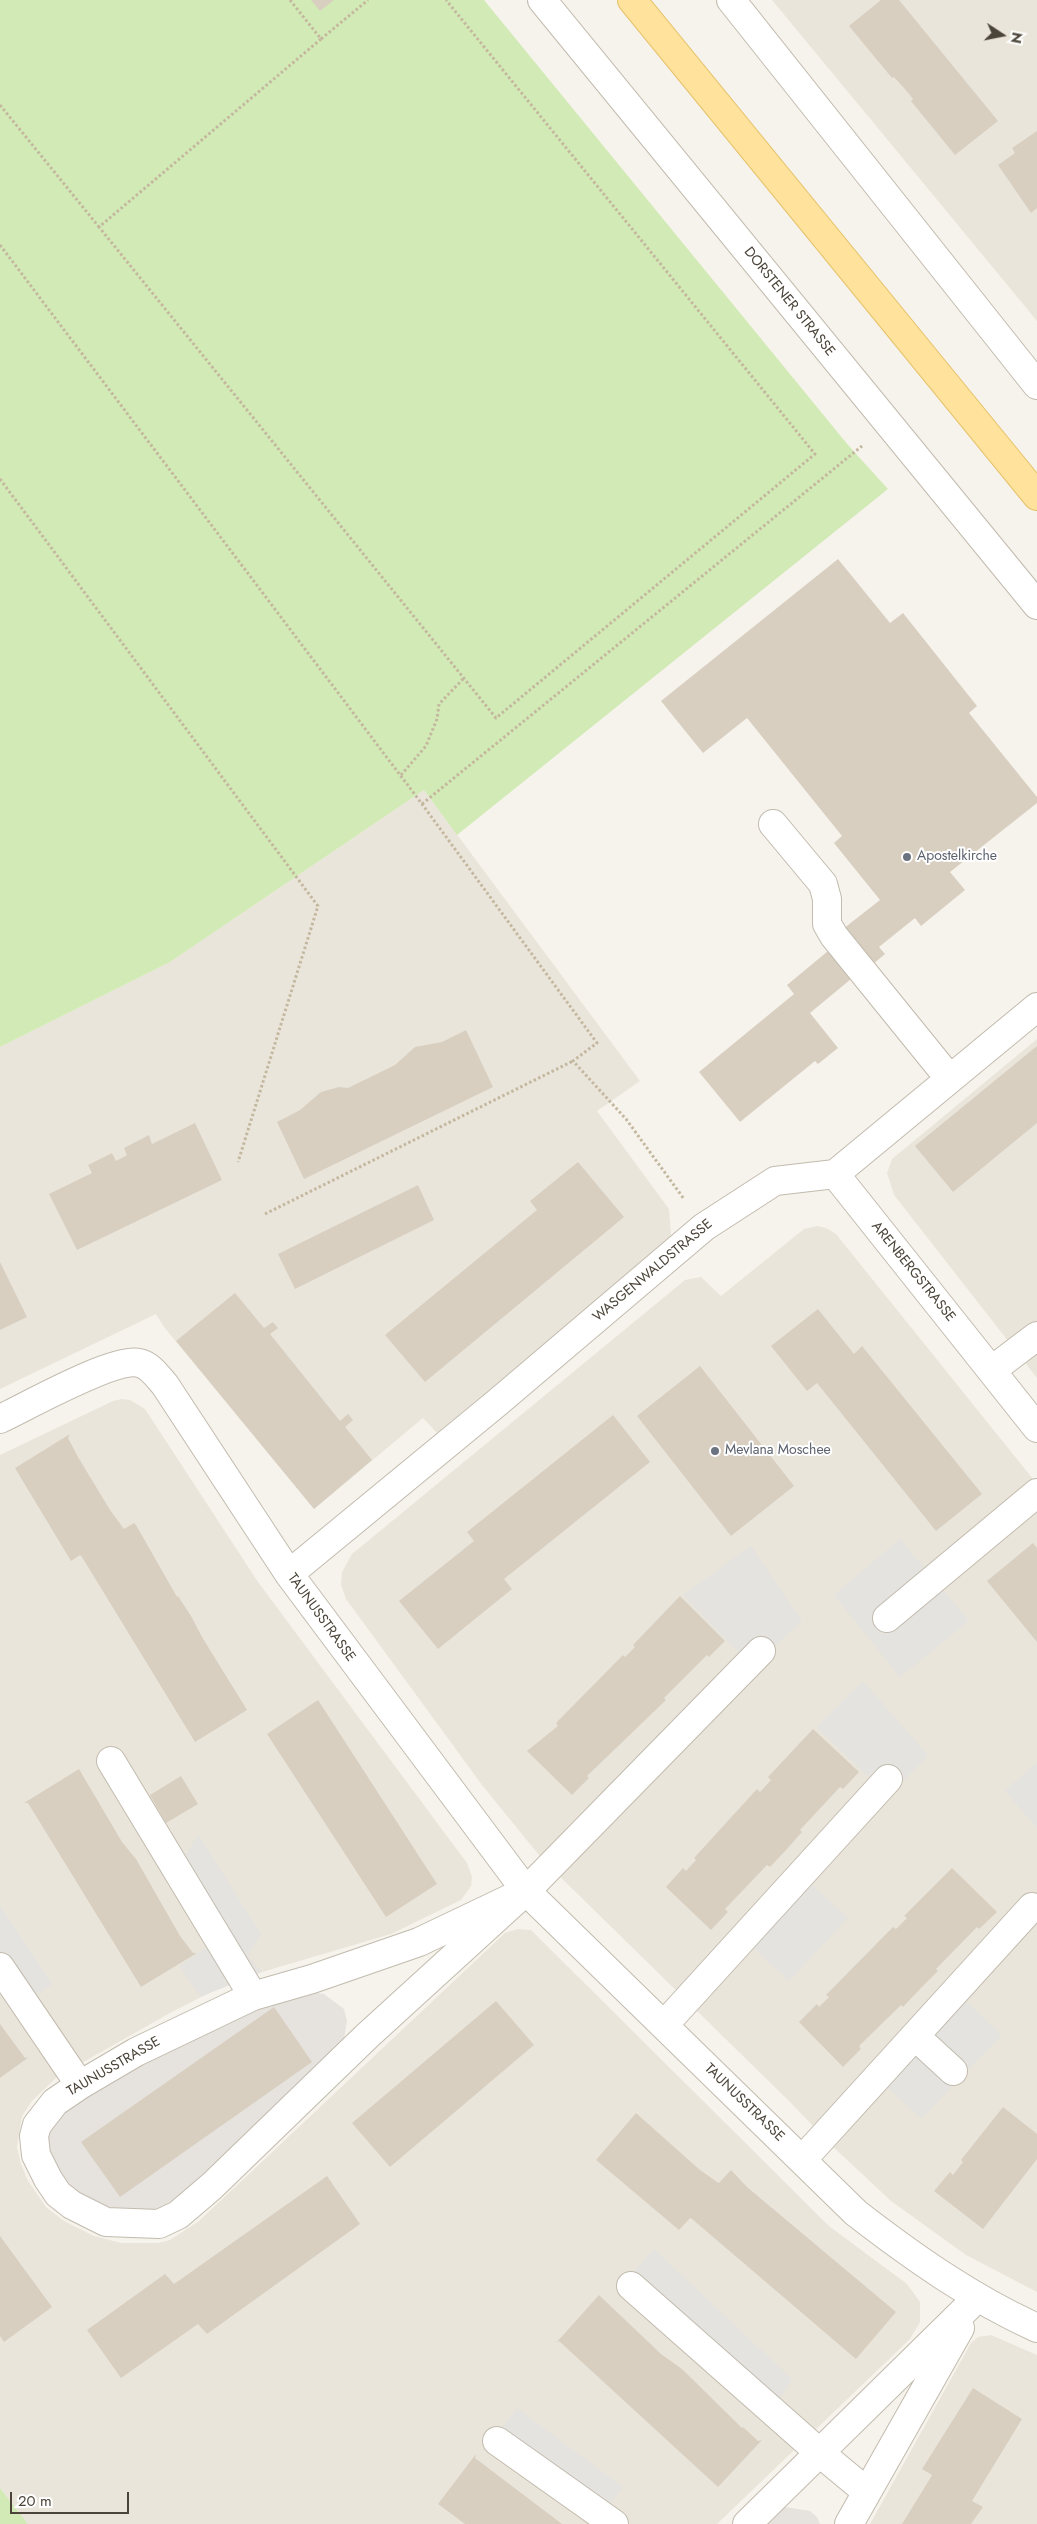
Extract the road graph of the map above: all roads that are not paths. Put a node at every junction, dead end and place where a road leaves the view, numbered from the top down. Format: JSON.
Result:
{"nodes":[{"id":1,"x":542,"y":0,"type":"edge"},
{"id":2,"x":632,"y":0,"type":"edge"},
{"id":3,"x":731,"y":0,"type":"edge"},
{"id":4,"x":1037,"y":385,"type":"edge"},
{"id":5,"x":1037,"y":496,"type":"edge"},
{"id":6,"x":1037,"y":605,"type":"edge"},
{"id":7,"x":773,"y":824,"type":"dead end"},
{"id":8,"x":1037,"y":1007,"type":"edge"},
{"id":9,"x":949,"y":1078,"type":"junction"},
{"id":10,"x":835,"y":1174,"type":"junction"},
{"id":11,"x":1037,"y":1336,"type":"edge"},
{"id":12,"x":992,"y":1370,"type":"junction"},
{"id":13,"x":0,"y":1419,"type":"edge"},
{"id":14,"x":1037,"y":1428,"type":"edge"},
{"id":15,"x":1037,"y":1493,"type":"edge"},
{"id":16,"x":289,"y":1574,"type":"junction"},
{"id":17,"x":887,"y":1618,"type":"dead end"},
{"id":18,"x":761,"y":1651,"type":"dead end"},
{"id":19,"x":111,"y":1760,"type":"dead end"},
{"id":20,"x":888,"y":1779,"type":"dead end"},
{"id":21,"x":526,"y":1891,"type":"junction"},
{"id":22,"x":1032,"y":1907,"type":"dead end"},
{"id":23,"x":0,"y":1967,"type":"edge"},
{"id":24,"x":253,"y":1996,"type":"junction"},
{"id":25,"x":664,"y":2025,"type":"junction"},
{"id":26,"x":915,"y":2036,"type":"junction"},
{"id":27,"x":953,"y":2071,"type":"dead end"},
{"id":28,"x":80,"y":2085,"type":"junction"},
{"id":29,"x":802,"y":2160,"type":"junction"},
{"id":30,"x":631,"y":2286,"type":"dead end"},
{"id":31,"x":977,"y":2298,"type":"junction"},
{"id":32,"x":1037,"y":2328,"type":"edge"},
{"id":33,"x":497,"y":2441,"type":"dead end"},
{"id":34,"x":820,"y":2453,"type":"junction"},
{"id":35,"x":867,"y":2492,"type":"junction"},
{"id":36,"x":614,"y":2524,"type":"edge"},
{"id":37,"x":747,"y":2524,"type":"edge"},
{"id":38,"x":849,"y":2524,"type":"edge"}],
"edges":[{"from":1,"to":6,"type":"street","name":"DORSTENER STRASSE"},
{"from":2,"to":5,"type":"main road"},
{"from":3,"to":4,"type":"street"},
{"from":7,"to":9,"type":"street"},
{"from":8,"to":9,"type":"street"},
{"from":9,"to":10,"type":"street"},
{"from":10,"to":12,"type":"street","name":"ARENBERGSTRASSE"},
{"from":10,"to":16,"type":"street","name":"WASGENWALDSTRASSE"},
{"from":11,"to":12,"type":"street"},
{"from":12,"to":14,"type":"street","name":"ARENBERGSTRASSE"},
{"from":13,"to":16,"type":"street","name":"TAUNUSSTRASSE"},
{"from":15,"to":17,"type":"street"},
{"from":16,"to":21,"type":"street","name":"TAUNUSSTRASSE"},
{"from":18,"to":21,"type":"street"},
{"from":19,"to":24,"type":"street"},
{"from":20,"to":25,"type":"street"},
{"from":21,"to":24,"type":"street","name":"TAUNUSSTRASSE"},
{"from":21,"to":25,"type":"street","name":"TAUNUSSTRASSE"},
{"from":21,"to":28,"type":"street","name":"TAUNUSSTRASSE"},
{"from":22,"to":26,"type":"street"},
{"from":23,"to":28,"type":"street"},
{"from":24,"to":28,"type":"street","name":"TAUNUSSTRASSE"},
{"from":25,"to":29,"type":"street","name":"TAUNUSSTRASSE"},
{"from":26,"to":27,"type":"street"},
{"from":26,"to":29,"type":"street"},
{"from":29,"to":31,"type":"street","name":"TAUNUSSTRASSE"},
{"from":30,"to":34,"type":"street"},
{"from":31,"to":32,"type":"street","name":"TAUNUSSTRASSE"},
{"from":31,"to":34,"type":"street"},
{"from":31,"to":35,"type":"street"},
{"from":33,"to":36,"type":"street"},
{"from":34,"to":35,"type":"street"},
{"from":34,"to":37,"type":"street"},
{"from":35,"to":38,"type":"street"}]}
